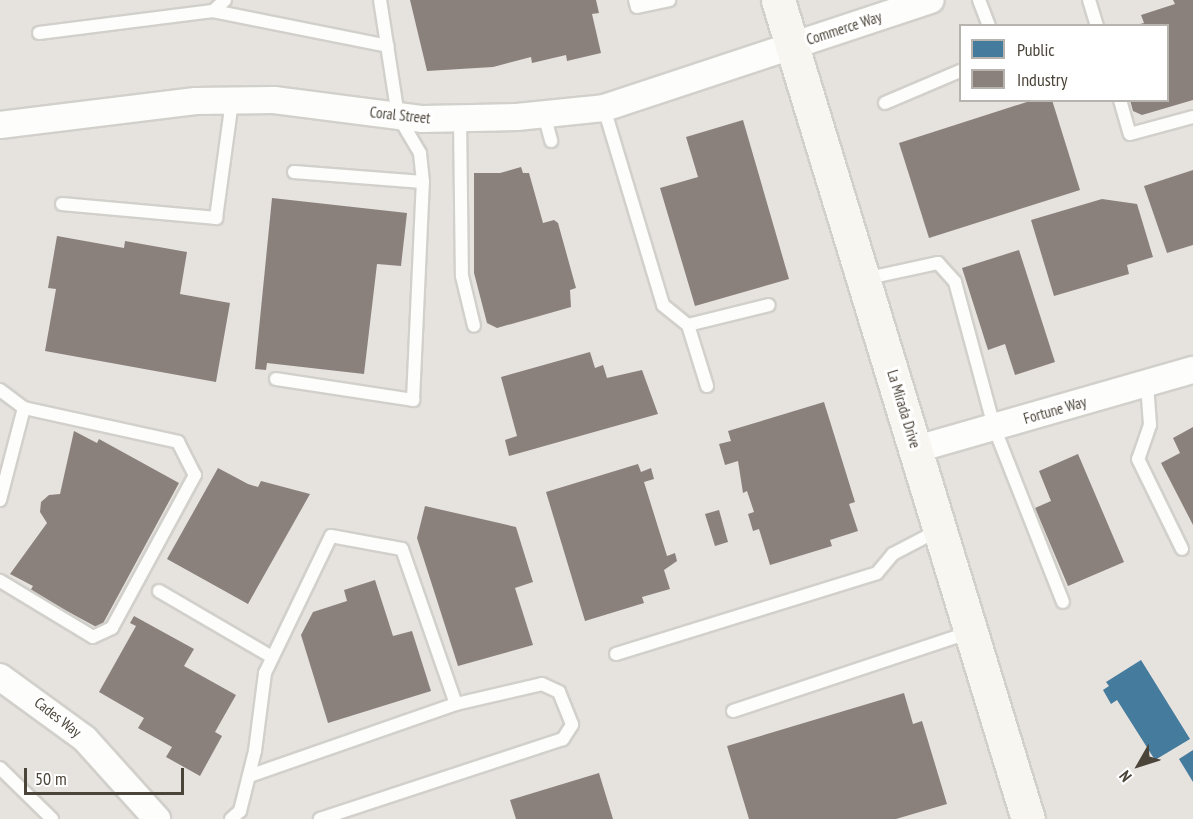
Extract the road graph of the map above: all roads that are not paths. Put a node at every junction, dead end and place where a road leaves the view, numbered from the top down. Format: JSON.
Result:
{"nodes":[{"id":1,"x":225,"y":0,"type":"edge"},
{"id":2,"x":380,"y":0,"type":"edge"},
{"id":3,"x":635,"y":0,"type":"edge"},
{"id":4,"x":669,"y":0,"type":"edge"},
{"id":5,"x":778,"y":0,"type":"edge"},
{"id":6,"x":931,"y":0,"type":"edge"},
{"id":7,"x":979,"y":0,"type":"edge"},
{"id":8,"x":1089,"y":0,"type":"edge"},
{"id":9,"x":213,"y":11,"type":"junction"},
{"id":10,"x":988,"y":24,"type":"edge"},
{"id":11,"x":1096,"y":24,"type":"edge"},
{"id":12,"x":39,"y":33,"type":"dead end"},
{"id":13,"x":388,"y":46,"type":"junction"},
{"id":14,"x":792,"y":46,"type":"junction"},
{"id":15,"x":959,"y":71,"type":"edge"},
{"id":16,"x":232,"y":101,"type":"junction"},
{"id":17,"x":1121,"y":102,"type":"edge"},
{"id":18,"x":885,"y":103,"type":"dead end"},
{"id":19,"x":604,"y":108,"type":"junction"},
{"id":20,"x":544,"y":114,"type":"junction"},
{"id":21,"x":398,"y":116,"type":"junction"},
{"id":22,"x":1193,"y":117,"type":"edge"},
{"id":23,"x":460,"y":118,"type":"junction"},
{"id":24,"x":0,"y":125,"type":"edge"},
{"id":25,"x":551,"y":141,"type":"dead end"},
{"id":26,"x":294,"y":172,"type":"dead end"},
{"id":27,"x":423,"y":182,"type":"junction"},
{"id":28,"x":62,"y":204,"type":"dead end"},
{"id":29,"x":864,"y":279,"type":"junction"},
{"id":30,"x":769,"y":305,"type":"dead end"},
{"id":31,"x":688,"y":325,"type":"junction"},
{"id":32,"x":474,"y":326,"type":"dead end"},
{"id":33,"x":1193,"y":370,"type":"edge"},
{"id":34,"x":276,"y":379,"type":"dead end"},
{"id":35,"x":1147,"y":384,"type":"junction"},
{"id":36,"x":707,"y":386,"type":"dead end"},
{"id":37,"x":0,"y":390,"type":"edge"},
{"id":38,"x":24,"y":408,"type":"junction"},
{"id":39,"x":994,"y":427,"type":"junction"},
{"id":40,"x":916,"y":449,"type":"junction"},
{"id":41,"x":0,"y":500,"type":"edge"},
{"id":42,"x":941,"y":529,"type":"junction"},
{"id":43,"x":1182,"y":549,"type":"dead end"},
{"id":44,"x":0,"y":581,"type":"edge"},
{"id":45,"x":159,"y":591,"type":"dead end"},
{"id":46,"x":1063,"y":602,"type":"dead end"},
{"id":47,"x":972,"y":632,"type":"junction"},
{"id":48,"x":616,"y":654,"type":"dead end"},
{"id":49,"x":272,"y":657,"type":"junction"},
{"id":50,"x":0,"y":677,"type":"edge"},
{"id":51,"x":456,"y":704,"type":"junction"},
{"id":52,"x":733,"y":711,"type":"dead end"},
{"id":53,"x":0,"y":768,"type":"edge"},
{"id":54,"x":249,"y":776,"type":"junction"},
{"id":55,"x":240,"y":816,"type":"edge"},
{"id":56,"x":52,"y":819,"type":"edge"},
{"id":57,"x":157,"y":819,"type":"edge"},
{"id":58,"x":320,"y":819,"type":"edge"},
{"id":59,"x":1028,"y":819,"type":"edge"}],
"edges":[{"from":1,"to":9,"type":"lane"},
{"from":2,"to":13,"type":"lane"},
{"from":3,"to":4,"type":"lane"},
{"from":5,"to":14,"type":"main road","name":"La Mirada Drive"},
{"from":6,"to":14,"type":"street","name":"Commerce Way"},
{"from":7,"to":10,"type":"lane"},
{"from":8,"to":11,"type":"lane"},
{"from":9,"to":12,"type":"lane"},
{"from":9,"to":13,"type":"lane"},
{"from":13,"to":21,"type":"lane"},
{"from":14,"to":19,"type":"street","name":"Coral Street"},
{"from":14,"to":29,"type":"main road","name":"La Mirada Drive"},
{"from":15,"to":18,"type":"lane"},
{"from":16,"to":21,"type":"street","name":"Coral Street"},
{"from":16,"to":24,"type":"street","name":"Coral Street"},
{"from":16,"to":28,"type":"lane"},
{"from":17,"to":22,"type":"lane"},
{"from":19,"to":20,"type":"street","name":"Coral Street"},
{"from":19,"to":31,"type":"lane"},
{"from":20,"to":23,"type":"street","name":"Coral Street"},
{"from":20,"to":25,"type":"lane"},
{"from":21,"to":23,"type":"street","name":"Coral Street"},
{"from":21,"to":27,"type":"lane"},
{"from":23,"to":32,"type":"lane"},
{"from":26,"to":27,"type":"lane"},
{"from":27,"to":34,"type":"lane"},
{"from":29,"to":39,"type":"lane"},
{"from":29,"to":40,"type":"main road","name":"La Mirada Drive"},
{"from":30,"to":31,"type":"lane"},
{"from":31,"to":36,"type":"lane"},
{"from":33,"to":35,"type":"street","name":"Fortune Way"},
{"from":35,"to":39,"type":"street","name":"Fortune Way"},
{"from":35,"to":43,"type":"lane"},
{"from":37,"to":38,"type":"lane"},
{"from":38,"to":41,"type":"lane"},
{"from":38,"to":44,"type":"lane"},
{"from":39,"to":40,"type":"street","name":"Fortune Way"},
{"from":39,"to":46,"type":"lane"},
{"from":40,"to":42,"type":"main road","name":"La Mirada Drive"},
{"from":42,"to":47,"type":"main road","name":"La Mirada Drive"},
{"from":42,"to":48,"type":"lane"},
{"from":45,"to":49,"type":"lane"},
{"from":47,"to":52,"type":"lane"},
{"from":47,"to":59,"type":"main road","name":"La Mirada Drive"},
{"from":49,"to":51,"type":"lane"},
{"from":49,"to":54,"type":"lane"},
{"from":50,"to":57,"type":"street","name":"Cades Way"},
{"from":51,"to":54,"type":"lane"},
{"from":51,"to":58,"type":"lane"},
{"from":53,"to":56,"type":"lane"},
{"from":54,"to":55,"type":"lane"}]}
